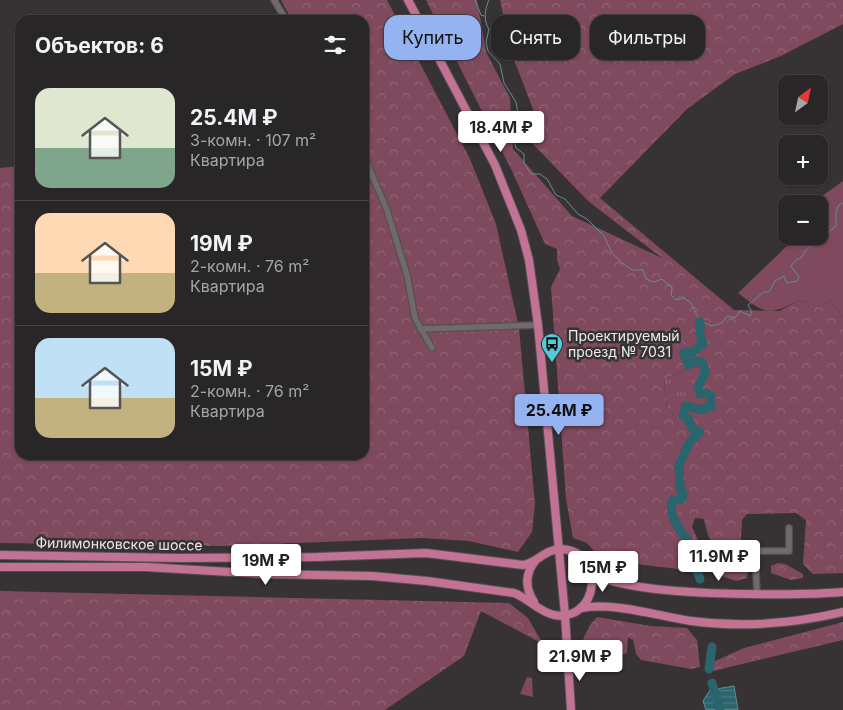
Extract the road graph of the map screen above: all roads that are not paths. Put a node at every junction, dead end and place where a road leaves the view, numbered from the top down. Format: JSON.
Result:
{"nodes":[{"id":1,"x":274,"y":0,"type":"edge"},
{"id":2,"x":408,"y":0,"type":"edge"},
{"id":3,"x":283,"y":15,"type":"edge"},
{"id":4,"x":369,"y":168,"type":"edge"},
{"id":5,"x":538,"y":325,"type":"junction"},
{"id":6,"x":420,"y":329,"type":"junction"},
{"id":7,"x":432,"y":348,"type":"dead end"},
{"id":8,"x":788,"y":528,"type":"dead end"},
{"id":9,"x":558,"y":550,"type":"junction"},
{"id":10,"x":0,"y":555,"type":"edge"},
{"id":11,"x":536,"y":560,"type":"junction"},
{"id":12,"x":0,"y":567,"type":"edge"},
{"id":13,"x":591,"y":570,"type":"junction"},
{"id":14,"x":843,"y":592,"type":"edge"},
{"id":15,"x":757,"y":595,"type":"junction"},
{"id":16,"x":535,"y":603,"type":"junction"},
{"id":17,"x":581,"y":608,"type":"junction"},
{"id":18,"x":843,"y":612,"type":"edge"},
{"id":19,"x":565,"y":615,"type":"junction"},
{"id":20,"x":571,"y":710,"type":"edge"}],
"edges":[{"from":1,"to":3,"type":"street"},
{"from":2,"to":5,"type":"main road"},
{"from":4,"to":6,"type":"street"},
{"from":5,"to":6,"type":"street"},
{"from":5,"to":9,"type":"main road"},
{"from":6,"to":7,"type":"street"},
{"from":8,"to":15,"type":"street"},
{"from":9,"to":11,"type":"main road","name":"Филимонковское шоссе"},
{"from":9,"to":13,"type":"main road"},
{"from":9,"to":19,"type":"main road"},
{"from":10,"to":11,"type":"main road","name":"Филимонковское шоссе"},
{"from":11,"to":16,"type":"main road"},
{"from":12,"to":16,"type":"main road","name":"Филимонковское шоссе"},
{"from":13,"to":15,"type":"main road"},
{"from":13,"to":17,"type":"main road"},
{"from":14,"to":15,"type":"main road"},
{"from":16,"to":19,"type":"main road","name":"Филимонковское шоссе"},
{"from":17,"to":18,"type":"main road"},
{"from":17,"to":19,"type":"main road"},
{"from":19,"to":20,"type":"main road"}]}
